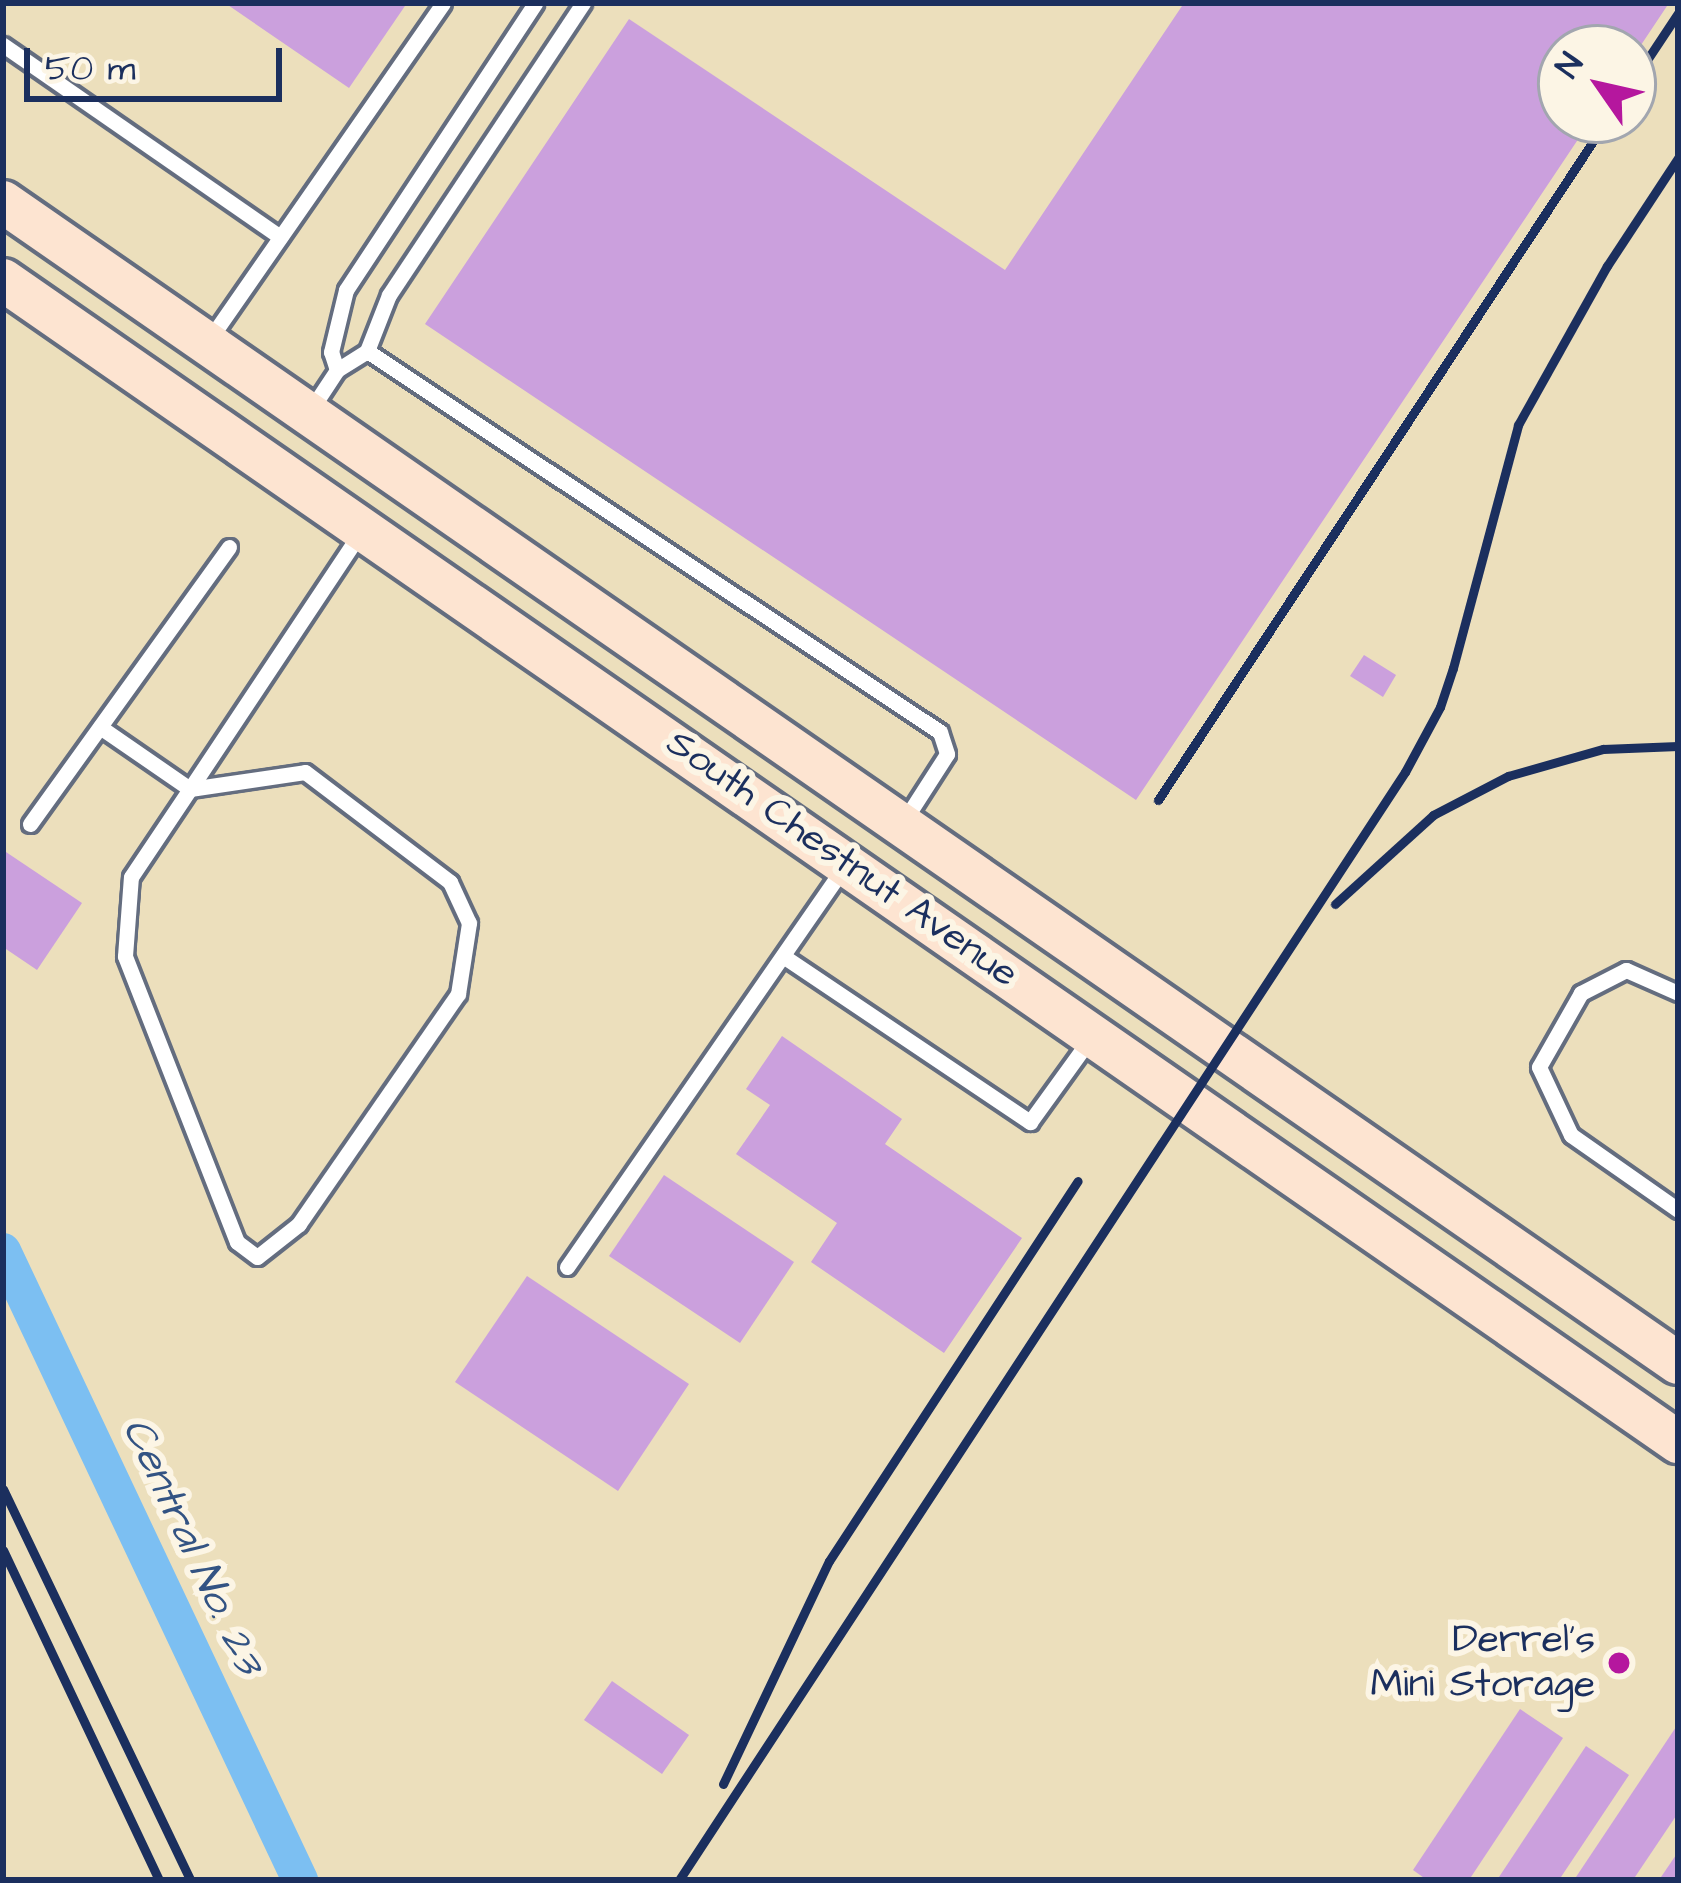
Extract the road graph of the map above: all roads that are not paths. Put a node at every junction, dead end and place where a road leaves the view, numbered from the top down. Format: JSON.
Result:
{"nodes":[{"id":1,"x":442,"y":3,"type":"edge"},
{"id":2,"x":535,"y":3,"type":"edge"},
{"id":3,"x":583,"y":3,"type":"edge"},
{"id":4,"x":3,"y":45,"type":"edge"},
{"id":5,"x":3,"y":202,"type":"edge"},
{"id":6,"x":280,"y":237,"type":"junction"},
{"id":7,"x":3,"y":280,"type":"edge"},
{"id":8,"x":207,"y":343,"type":"junction"},
{"id":9,"x":367,"y":351,"type":"junction"},
{"id":10,"x":337,"y":370,"type":"junction"},
{"id":11,"x":309,"y":413,"type":"junction"},
{"id":12,"x":363,"y":528,"type":"junction"},
{"id":13,"x":229,"y":547,"type":"dead end"},
{"id":14,"x":100,"y":727,"type":"junction"},
{"id":15,"x":190,"y":789,"type":"junction"},
{"id":16,"x":903,"y":823,"type":"junction"},
{"id":17,"x":30,"y":824,"type":"dead end"},
{"id":18,"x":847,"y":862,"type":"junction"},
{"id":19,"x":783,"y":956,"type":"junction"},
{"id":20,"x":1678,"y":993,"type":"edge"},
{"id":21,"x":1094,"y":1032,"type":"junction"},
{"id":22,"x":1678,"y":1210,"type":"edge"},
{"id":23,"x":567,"y":1267,"type":"dead end"},
{"id":24,"x":1678,"y":1364,"type":"edge"},
{"id":25,"x":1678,"y":1442,"type":"edge"}],
"edges":[{"from":1,"to":6,"type":"lane"},
{"from":2,"to":10,"type":"lane"},
{"from":3,"to":9,"type":"lane"},
{"from":4,"to":6,"type":"lane"},
{"from":5,"to":8,"type":"main road","name":"South Chestnut Avenue"},
{"from":6,"to":8,"type":"lane"},
{"from":7,"to":12,"type":"main road","name":"South Chestnut Avenue"},
{"from":8,"to":11,"type":"main road","name":"South Chestnut Avenue"},
{"from":9,"to":10,"type":"lane"},
{"from":9,"to":16,"type":"lane"},
{"from":10,"to":11,"type":"lane"},
{"from":11,"to":16,"type":"main road","name":"South Chestnut Avenue"},
{"from":12,"to":15,"type":"lane"},
{"from":12,"to":18,"type":"main road","name":"South Chestnut Avenue"},
{"from":13,"to":14,"type":"lane"},
{"from":14,"to":15,"type":"lane"},
{"from":14,"to":17,"type":"lane"},
{"from":15,"to":15,"type":"lane"},
{"from":16,"to":24,"type":"main road","name":"South Chestnut Avenue"},
{"from":18,"to":19,"type":"lane"},
{"from":18,"to":21,"type":"main road","name":"South Chestnut Avenue"},
{"from":19,"to":21,"type":"lane"},
{"from":19,"to":23,"type":"lane"},
{"from":20,"to":22,"type":"lane"},
{"from":21,"to":25,"type":"main road","name":"South Chestnut Avenue"}]}
